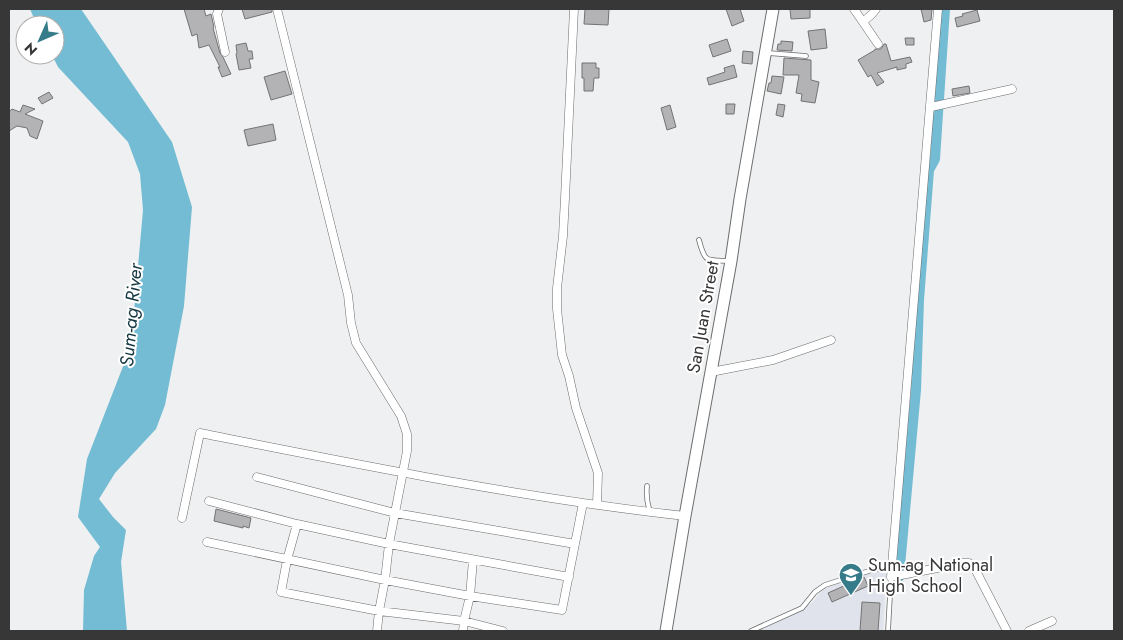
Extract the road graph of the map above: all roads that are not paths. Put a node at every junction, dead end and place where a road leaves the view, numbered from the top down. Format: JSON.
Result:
{"nodes":[{"id":1,"x":219,"y":9,"type":"edge"},
{"id":2,"x":277,"y":9,"type":"edge"},
{"id":3,"x":574,"y":9,"type":"edge"},
{"id":4,"x":773,"y":9,"type":"edge"},
{"id":5,"x":854,"y":9,"type":"edge"},
{"id":6,"x":876,"y":9,"type":"edge"},
{"id":7,"x":940,"y":10,"type":"edge"},
{"id":8,"x":863,"y":22,"type":"junction"},
{"id":9,"x":878,"y":44,"type":"dead end"},
{"id":10,"x":225,"y":52,"type":"dead end"},
{"id":11,"x":766,"y":52,"type":"junction"},
{"id":12,"x":806,"y":56,"type":"dead end"},
{"id":13,"x":1012,"y":89,"type":"dead end"},
{"id":14,"x":933,"y":106,"type":"junction"},
{"id":15,"x":698,"y":240,"type":"dead end"},
{"id":16,"x":731,"y":261,"type":"junction"},
{"id":17,"x":831,"y":340,"type":"dead end"},
{"id":18,"x":712,"y":372,"type":"junction"},
{"id":19,"x":403,"y":473,"type":"junction"},
{"id":20,"x":257,"y":477,"type":"dead end"},
{"id":21,"x":647,"y":486,"type":"dead end"},
{"id":22,"x":209,"y":501,"type":"dead end"},
{"id":23,"x":583,"y":503,"type":"junction"},
{"id":24,"x":597,"y":505,"type":"junction"},
{"id":25,"x":650,"y":512,"type":"junction"},
{"id":26,"x":395,"y":513,"type":"junction"},
{"id":27,"x":685,"y":516,"type":"junction"},
{"id":28,"x":182,"y":518,"type":"dead end"},
{"id":29,"x":297,"y":524,"type":"junction"},
{"id":30,"x":207,"y":542,"type":"dead end"},
{"id":31,"x":389,"y":544,"type":"junction"},
{"id":32,"x":575,"y":544,"type":"junction"},
{"id":33,"x":287,"y":560,"type":"junction"},
{"id":34,"x":473,"y":560,"type":"junction"},
{"id":35,"x":892,"y":567,"type":"junction"},
{"id":36,"x":897,"y":575,"type":"junction"},
{"id":37,"x":569,"y":577,"type":"junction"},
{"id":38,"x":385,"y":580,"type":"junction"},
{"id":39,"x":470,"y":596,"type":"junction"},
{"id":40,"x":379,"y":611,"type":"junction"},
{"id":41,"x":1052,"y":621,"type":"dead end"},
{"id":42,"x":464,"y":622,"type":"junction"},
{"id":43,"x":376,"y":631,"type":"edge"},
{"id":44,"x":463,"y":631,"type":"edge"},
{"id":45,"x":503,"y":631,"type":"edge"},
{"id":46,"x":666,"y":631,"type":"edge"},
{"id":47,"x":751,"y":631,"type":"edge"},
{"id":48,"x":888,"y":631,"type":"edge"},
{"id":49,"x":1007,"y":631,"type":"edge"},
{"id":50,"x":1030,"y":631,"type":"edge"}],
"edges":[{"from":1,"to":10,"type":"street"},
{"from":2,"to":19,"type":"street"},
{"from":3,"to":24,"type":"street"},
{"from":4,"to":11,"type":"main road","name":"San Juan Street"},
{"from":5,"to":8,"type":"street"},
{"from":6,"to":8,"type":"street"},
{"from":7,"to":14,"type":"street"},
{"from":8,"to":9,"type":"street"},
{"from":11,"to":12,"type":"lane"},
{"from":11,"to":16,"type":"main road","name":"San Juan Street"},
{"from":13,"to":14,"type":"street"},
{"from":14,"to":35,"type":"street"},
{"from":15,"to":16,"type":"lane"},
{"from":16,"to":18,"type":"main road","name":"San Juan Street"},
{"from":17,"to":18,"type":"street"},
{"from":18,"to":27,"type":"main road","name":"San Juan Street"},
{"from":19,"to":23,"type":"street"},
{"from":19,"to":26,"type":"street"},
{"from":19,"to":28,"type":"street"},
{"from":20,"to":26,"type":"street"},
{"from":21,"to":25,"type":"lane"},
{"from":22,"to":29,"type":"street"},
{"from":23,"to":24,"type":"street"},
{"from":23,"to":32,"type":"street"},
{"from":24,"to":25,"type":"street"},
{"from":25,"to":27,"type":"street"},
{"from":26,"to":31,"type":"street"},
{"from":26,"to":32,"type":"street"},
{"from":27,"to":46,"type":"main road","name":"San Juan Street"},
{"from":29,"to":31,"type":"street"},
{"from":29,"to":33,"type":"street"},
{"from":30,"to":33,"type":"street"},
{"from":31,"to":34,"type":"street"},
{"from":31,"to":38,"type":"street"},
{"from":32,"to":37,"type":"street"},
{"from":33,"to":38,"type":"street"},
{"from":33,"to":40,"type":"street"},
{"from":34,"to":37,"type":"street"},
{"from":34,"to":39,"type":"street"},
{"from":35,"to":36,"type":"street"},
{"from":35,"to":47,"type":"lane"},
{"from":36,"to":48,"type":"lane"},
{"from":36,"to":49,"type":"street"},
{"from":37,"to":39,"type":"street"},
{"from":38,"to":39,"type":"street"},
{"from":38,"to":40,"type":"street"},
{"from":39,"to":42,"type":"street"},
{"from":40,"to":42,"type":"street"},
{"from":40,"to":43,"type":"street"},
{"from":41,"to":50,"type":"street"},
{"from":42,"to":44,"type":"street"},
{"from":42,"to":45,"type":"street"}]}
